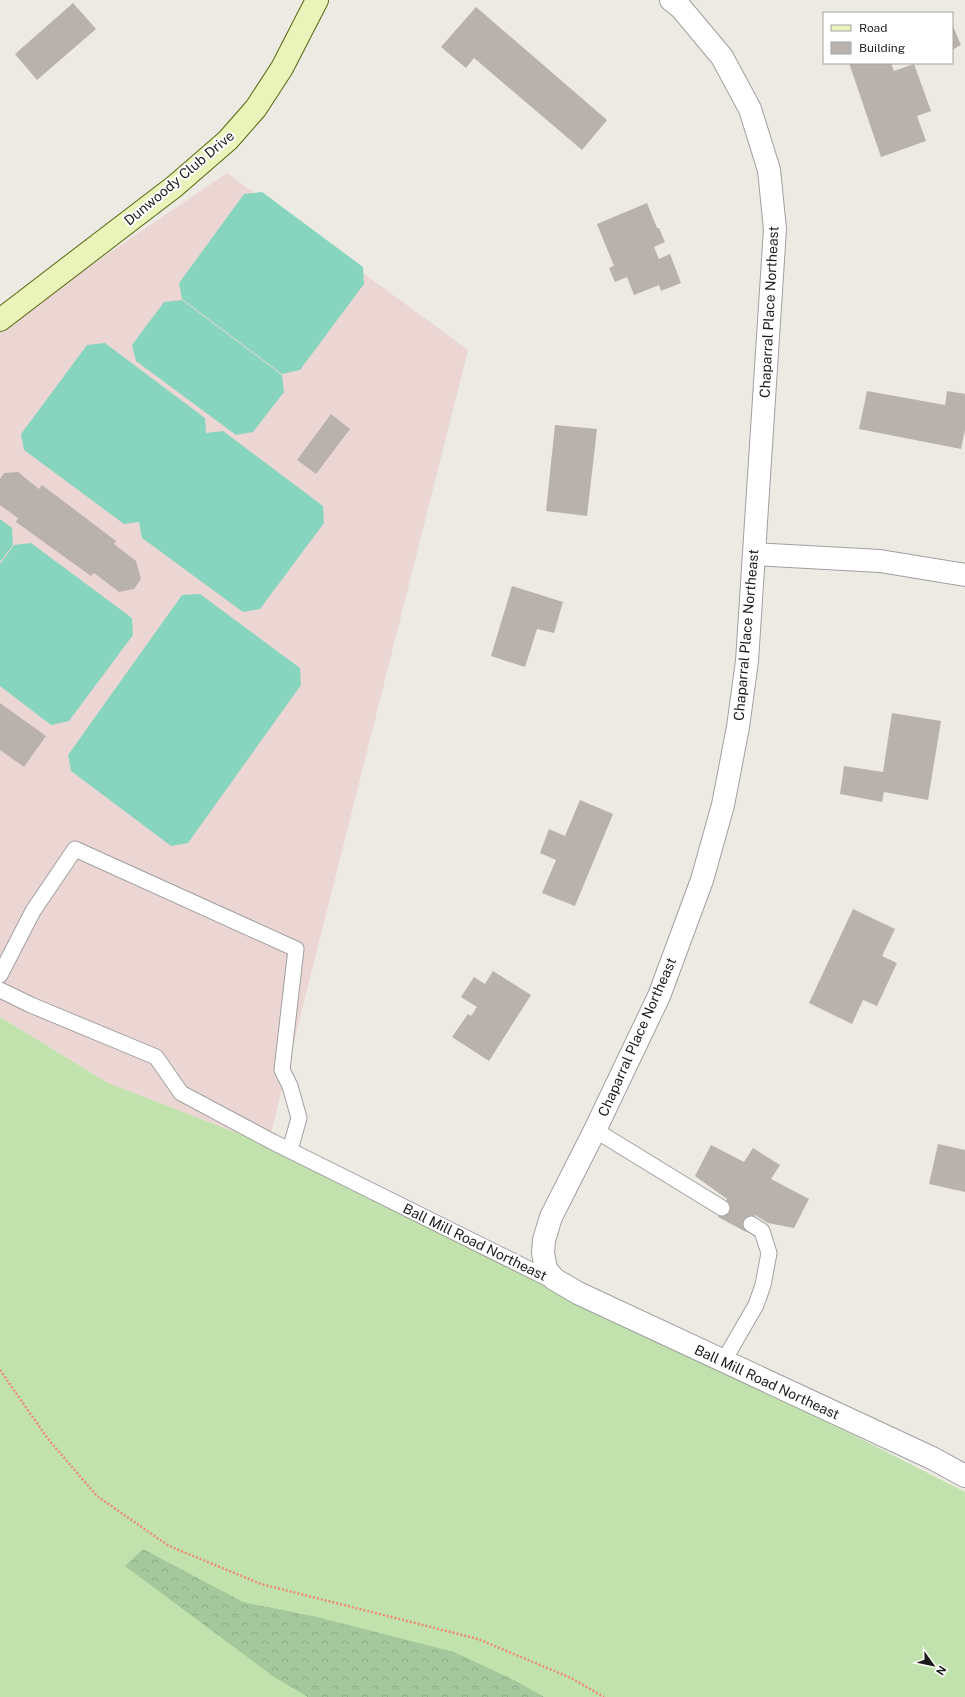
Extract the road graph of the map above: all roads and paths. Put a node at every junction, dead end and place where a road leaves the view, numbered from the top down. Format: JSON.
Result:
{"nodes":[{"id":1,"x":317,"y":0,"type":"edge"},
{"id":2,"x":672,"y":0,"type":"edge"},
{"id":3,"x":0,"y":320,"type":"edge"},
{"id":4,"x":754,"y":554,"type":"junction"},
{"id":5,"x":965,"y":575,"type":"edge"},
{"id":6,"x":0,"y":975,"type":"edge"},
{"id":7,"x":0,"y":990,"type":"edge"},
{"id":8,"x":595,"y":1130,"type":"junction"},
{"id":9,"x":290,"y":1150,"type":"junction"},
{"id":10,"x":722,"y":1208,"type":"dead end"},
{"id":11,"x":751,"y":1224,"type":"dead end"},
{"id":12,"x":578,"y":1293,"type":"junction"},
{"id":13,"x":723,"y":1362,"type":"junction"},
{"id":14,"x":0,"y":1370,"type":"edge"},
{"id":15,"x":965,"y":1476,"type":"edge"},
{"id":16,"x":604,"y":1697,"type":"edge"}],
"edges":[{"from":1,"to":3,"type":"street","name":"Dunwoody Club Drive"},
{"from":2,"to":4,"type":"street","name":"Chaparral Place Northeast"},
{"from":4,"to":5,"type":"street"},
{"from":4,"to":8,"type":"street","name":"Chaparral Place Northeast"},
{"from":6,"to":9,"type":"lane"},
{"from":7,"to":9,"type":"lane","name":"Ball Mill Road Northeast"},
{"from":8,"to":10,"type":"lane"},
{"from":8,"to":12,"type":"street","name":"Chaparral Place Northeast"},
{"from":9,"to":12,"type":"lane","name":"Ball Mill Road Northeast"},
{"from":11,"to":13,"type":"lane"},
{"from":12,"to":13,"type":"street","name":"Ball Mill Road Northeast"},
{"from":13,"to":15,"type":"street","name":"Ball Mill Road Northeast"},
{"from":14,"to":16,"type":"path"}]}
